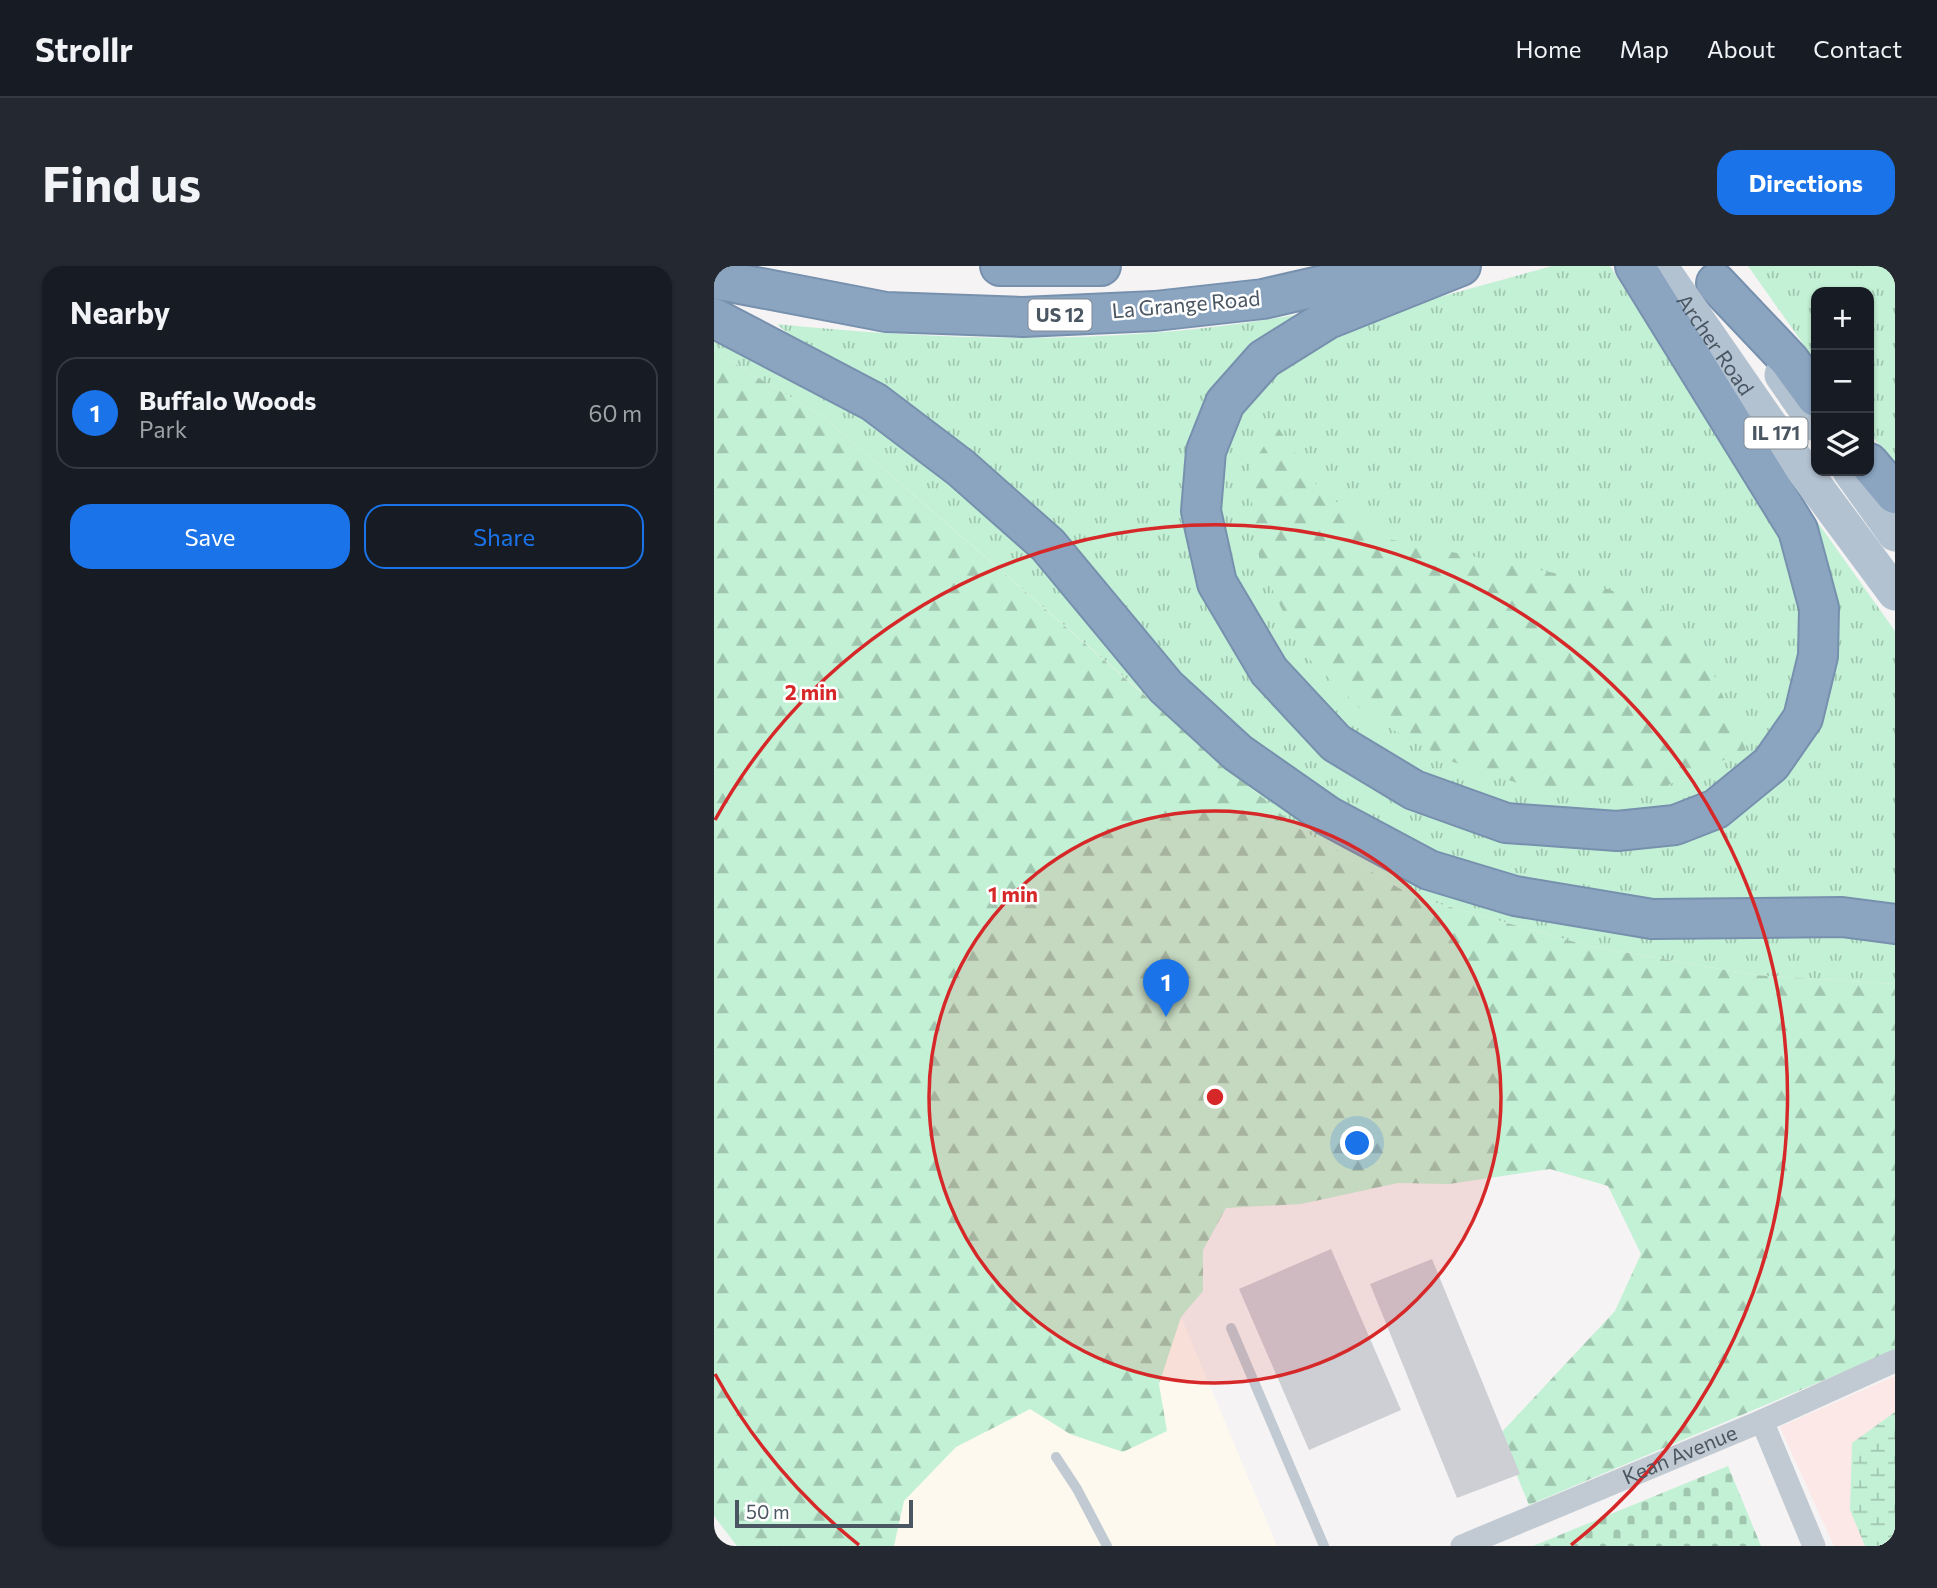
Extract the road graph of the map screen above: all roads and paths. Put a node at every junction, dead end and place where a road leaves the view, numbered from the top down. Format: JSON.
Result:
{"nodes":[{"id":1,"x":1000,"y":266,"type":"edge"},
{"id":2,"x":1101,"y":266,"type":"edge"},
{"id":3,"x":1406,"y":266,"type":"edge"},
{"id":4,"x":1461,"y":266,"type":"edge"},
{"id":5,"x":1649,"y":269,"type":"edge"},
{"id":6,"x":1710,"y":274,"type":"edge"},
{"id":7,"x":714,"y":279,"type":"edge"},
{"id":8,"x":714,"y":318,"type":"edge"},
{"id":9,"x":1811,"y":390,"type":"edge"},
{"id":10,"x":1811,"y":417,"type":"edge"},
{"id":11,"x":1874,"y":469,"type":"edge"},
{"id":12,"x":1854,"y":476,"type":"edge"},
{"id":13,"x":1895,"y":494,"type":"edge"},
{"id":14,"x":1895,"y":534,"type":"edge"},
{"id":15,"x":1895,"y":593,"type":"edge"},
{"id":16,"x":1895,"y":924,"type":"edge"},
{"id":17,"x":1231,"y":1328,"type":"dead end"},
{"id":18,"x":1895,"y":1361,"type":"edge"},
{"id":19,"x":1762,"y":1421,"type":"junction"},
{"id":20,"x":1056,"y":1457,"type":"dead end"},
{"id":21,"x":1107,"y":1546,"type":"edge"},
{"id":22,"x":1324,"y":1546,"type":"edge"},
{"id":23,"x":1462,"y":1546,"type":"edge"},
{"id":24,"x":1814,"y":1546,"type":"edge"}],
"edges":[{"from":1,"to":2,"type":"highway"},
{"from":3,"to":7,"type":"highway","name":"La Grange Road","number":"US 12"},
{"from":4,"to":5,"type":"highway"},
{"from":5,"to":15,"type":"main road","name":"Archer Road","number":"IL 171"},
{"from":6,"to":9,"type":"highway"},
{"from":6,"to":10,"type":"main road","name":"Archer Road","number":"IL 171"},
{"from":8,"to":16,"type":"highway"},
{"from":11,"to":13,"type":"highway"},
{"from":12,"to":14,"type":"main road"},
{"from":17,"to":22,"type":"lane"},
{"from":18,"to":19,"type":"street","name":"Kean Avenue"},
{"from":19,"to":23,"type":"street","name":"Kean Avenue"},
{"from":19,"to":24,"type":"street"},
{"from":20,"to":21,"type":"lane"}]}
